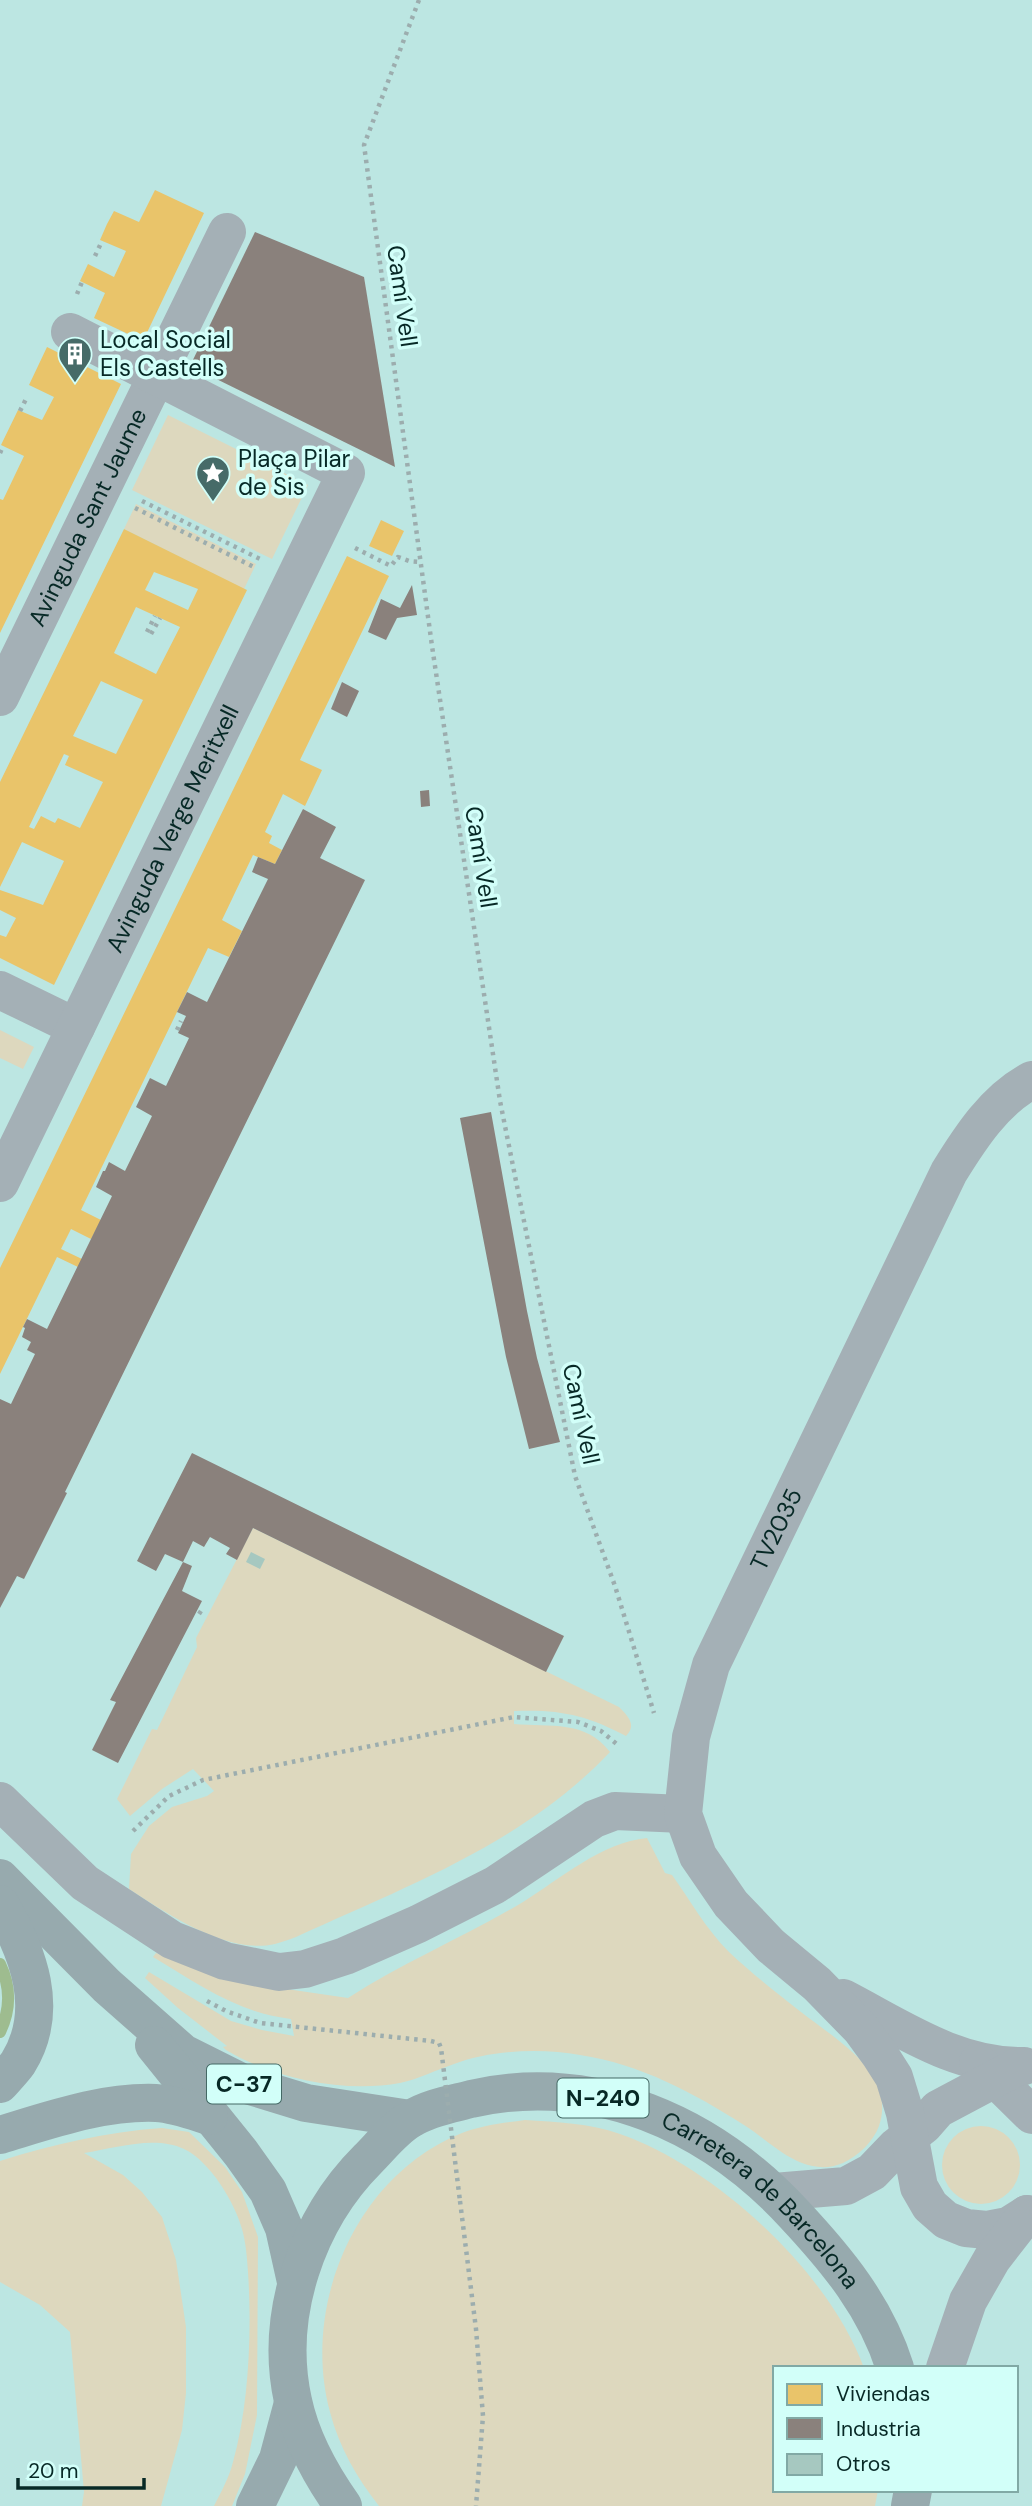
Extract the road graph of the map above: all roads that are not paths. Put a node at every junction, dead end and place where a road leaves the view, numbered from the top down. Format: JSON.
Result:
{"nodes":[{"id":1,"x":227,"y":232,"type":"dead end"},
{"id":2,"x":70,"y":332,"type":"dead end"},
{"id":3,"x":156,"y":378,"type":"junction"},
{"id":4,"x":346,"y":473,"type":"joint"},
{"id":5,"x":0,"y":697,"type":"edge"},
{"id":6,"x":0,"y":990,"type":"edge"},
{"id":7,"x":76,"y":1027,"type":"junction"},
{"id":8,"x":1032,"y":1080,"type":"edge"},
{"id":9,"x":0,"y":1183,"type":"edge"},
{"id":10,"x":0,"y":1801,"type":"edge"},
{"id":11,"x":683,"y":1814,"type":"junction"},
{"id":12,"x":0,"y":1878,"type":"edge"},
{"id":13,"x":0,"y":1904,"type":"edge"},
{"id":14,"x":817,"y":1984,"type":"junction"},
{"id":15,"x":107,"y":1986,"type":"junction"},
{"id":16,"x":1013,"y":2081,"type":"edge"},
{"id":17,"x":0,"y":2084,"type":"edge"},
{"id":18,"x":209,"y":2116,"type":"junction"},
{"id":19,"x":410,"y":2119,"type":"junction"},
{"id":20,"x":0,"y":2135,"type":"edge"},
{"id":21,"x":916,"y":2143,"type":"junction"},
{"id":22,"x":774,"y":2192,"type":"junction"},
{"id":23,"x":1029,"y":2211,"type":"edge"},
{"id":24,"x":296,"y":2282,"type":"junction"},
{"id":25,"x":894,"y":2366,"type":"edge"},
{"id":26,"x":946,"y":2366,"type":"edge"},
{"id":27,"x":293,"y":2403,"type":"junction"},
{"id":28,"x":255,"y":2506,"type":"edge"},
{"id":29,"x":342,"y":2506,"type":"edge"}],
"edges":[{"from":1,"to":3,"type":"street"},
{"from":2,"to":3,"type":"street"},
{"from":3,"to":4,"type":"street","name":"Avinguda Sant Jaume"},
{"from":3,"to":5,"type":"street","name":"Avinguda Sant Jaume"},
{"from":4,"to":7,"type":"street","name":"Avinguda Verge Meritxell"},
{"from":6,"to":7,"type":"street"},
{"from":7,"to":9,"type":"street","name":"Avinguda Verge Meritxell"},
{"from":8,"to":11,"type":"street","name":"TV2035"},
{"from":10,"to":11,"type":"street"},
{"from":11,"to":14,"type":"street","name":"TV2035"},
{"from":12,"to":15,"type":"main road","name":"Carretera de Barcelona","number":"C-37"},
{"from":13,"to":17,"type":"main road"},
{"from":14,"to":16,"type":"street"},
{"from":14,"to":21,"type":"street"},
{"from":15,"to":18,"type":"main road","name":"Carretera de Barcelona","number":"C-37"},
{"from":15,"to":19,"type":"main road","name":"Carretera de Barcelona","number":"C-37"},
{"from":16,"to":21,"type":"street"},
{"from":18,"to":20,"type":"main road"},
{"from":18,"to":24,"type":"main road","name":"Carretera de Barcelona","number":"C-37"},
{"from":19,"to":22,"type":"main road","name":"Carretera de Barcelona","number":"N-240"},
{"from":19,"to":24,"type":"main road","name":"Carretera de Barcelona","number":"N-240"},
{"from":21,"to":22,"type":"street"},
{"from":21,"to":23,"type":"street"},
{"from":22,"to":25,"type":"main road","name":"Carretera de Barcelona","number":"N-240"},
{"from":23,"to":26,"type":"street"},
{"from":24,"to":27,"type":"main road","name":"Carretera de Barcelona","number":"N-240"},
{"from":27,"to":28,"type":"main road"},
{"from":27,"to":29,"type":"main road","name":"Carretera de Barcelona","number":"N-240"}]}
